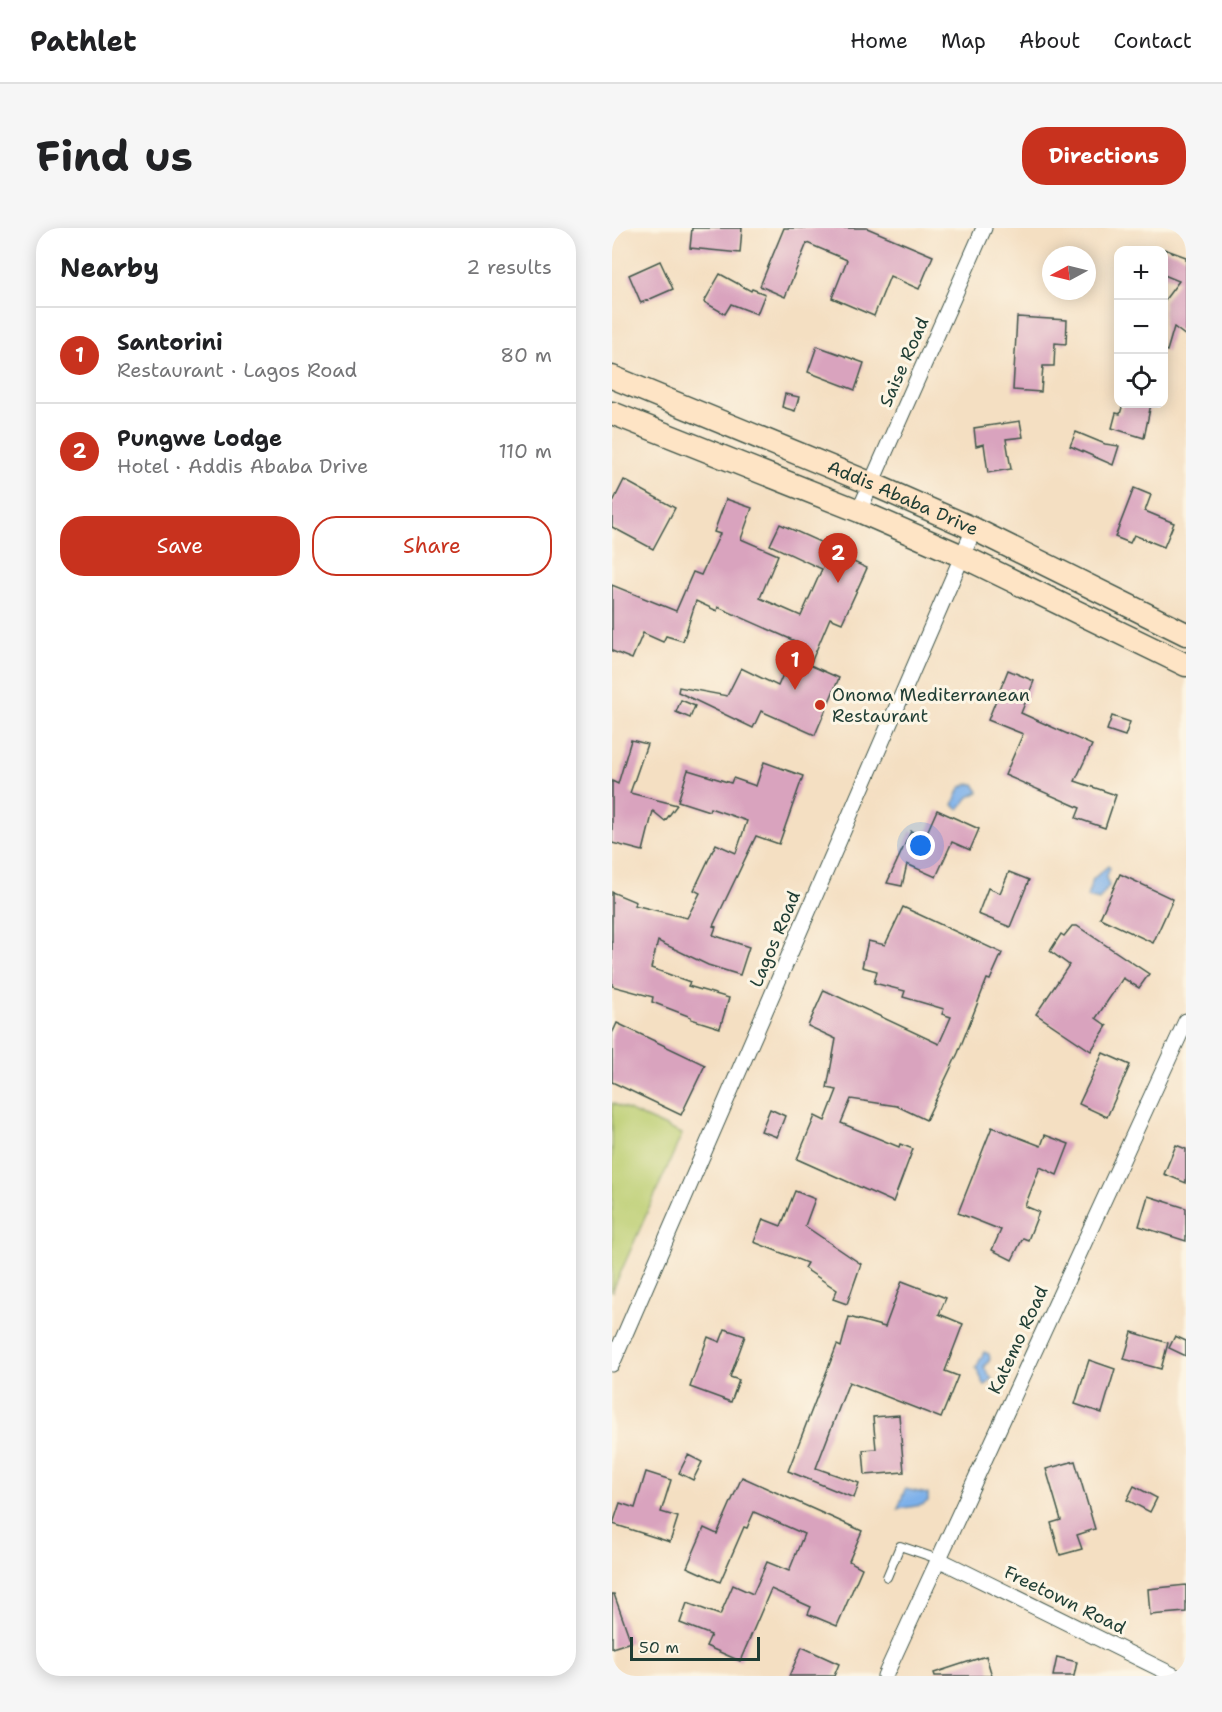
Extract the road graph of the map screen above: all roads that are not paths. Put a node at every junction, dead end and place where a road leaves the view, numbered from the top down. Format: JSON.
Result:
{"nodes":[{"id":1,"x":984,"y":228,"type":"edge"},
{"id":2,"x":612,"y":378,"type":"edge"},
{"id":3,"x":612,"y":413,"type":"edge"},
{"id":4,"x":872,"y":484,"type":"junction"},
{"id":5,"x":860,"y":511,"type":"junction"},
{"id":6,"x":974,"y":529,"type":"junction"},
{"id":7,"x":962,"y":556,"type":"junction"},
{"id":8,"x":1186,"y":633,"type":"edge"},
{"id":9,"x":1186,"y":665,"type":"edge"},
{"id":10,"x":1186,"y":1021,"type":"edge"},
{"id":11,"x":612,"y":1364,"type":"edge"},
{"id":12,"x":938,"y":1559,"type":"junction"},
{"id":13,"x":887,"y":1577,"type":"dead end"},
{"id":14,"x":885,"y":1676,"type":"edge"},
{"id":15,"x":1175,"y":1676,"type":"edge"}],
"edges":[{"from":1,"to":4,"type":"street","name":"Saise Road"},
{"from":2,"to":4,"type":"main road","name":"Addis Ababa Drive"},
{"from":3,"to":5,"type":"main road","name":"Addis Ababa Drive"},
{"from":4,"to":5,"type":"street","name":"Saise Road"},
{"from":4,"to":6,"type":"main road","name":"Addis Ababa Drive"},
{"from":5,"to":7,"type":"main road","name":"Addis Ababa Drive"},
{"from":6,"to":7,"type":"street","name":"Lagos Road"},
{"from":6,"to":8,"type":"main road","name":"Addis Ababa Drive"},
{"from":7,"to":9,"type":"main road","name":"Addis Ababa Drive"},
{"from":7,"to":11,"type":"street","name":"Lagos Road"},
{"from":10,"to":12,"type":"street","name":"Katemo Road"},
{"from":12,"to":13,"type":"lane"},
{"from":12,"to":14,"type":"street","name":"Katemo Road"},
{"from":12,"to":15,"type":"street","name":"Freetown Road"}]}
